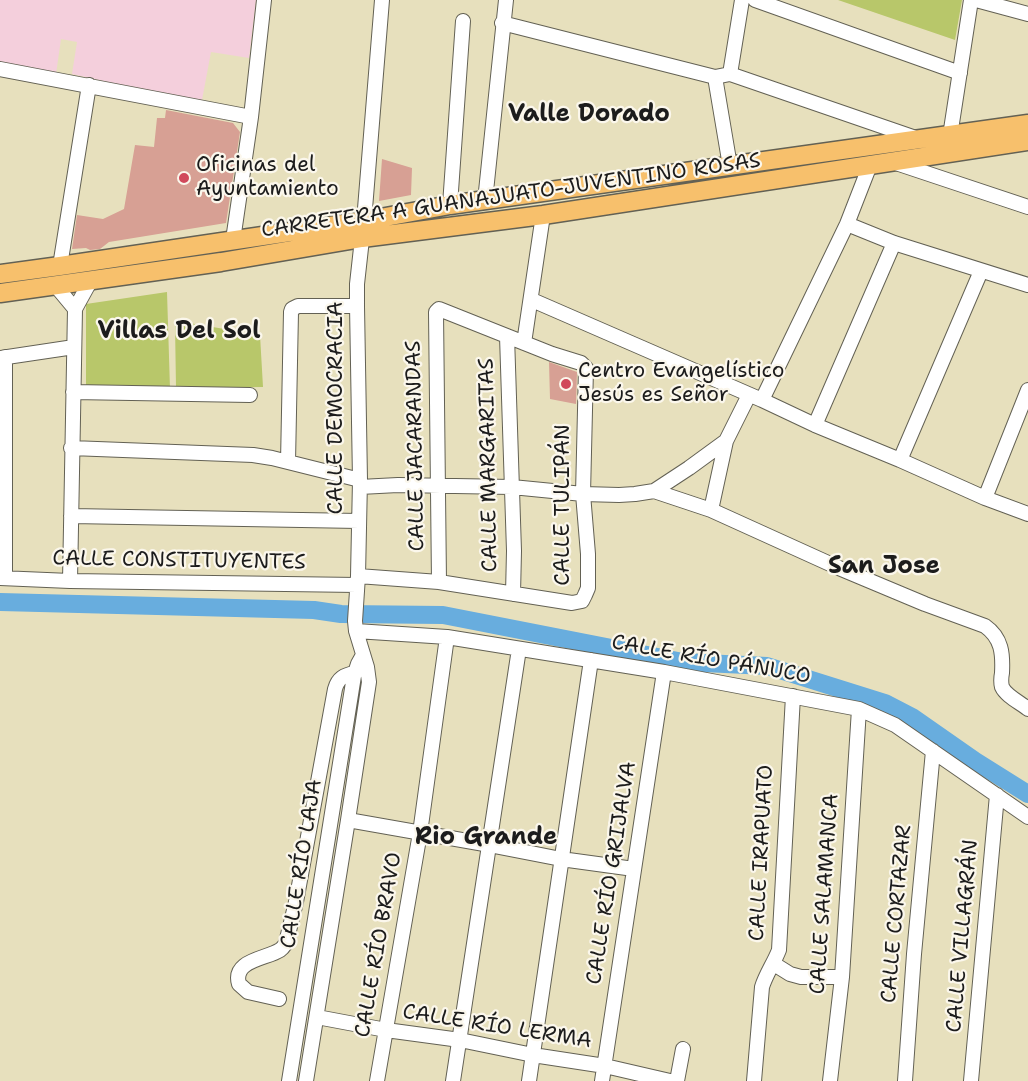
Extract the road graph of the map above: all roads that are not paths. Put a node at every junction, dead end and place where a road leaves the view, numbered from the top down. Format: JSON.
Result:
{"nodes":[{"id":1,"x":264,"y":0,"type":"edge"},
{"id":2,"x":382,"y":0,"type":"edge"},
{"id":3,"x":506,"y":0,"type":"edge"},
{"id":4,"x":742,"y":0,"type":"edge"},
{"id":5,"x":754,"y":0,"type":"edge"},
{"id":6,"x":971,"y":0,"type":"edge"},
{"id":7,"x":976,"y":0,"type":"edge"},
{"id":8,"x":1028,"y":14,"type":"edge"},
{"id":9,"x":463,"y":21,"type":"dead end"},
{"id":10,"x":502,"y":23,"type":"junction"},
{"id":11,"x":0,"y":69,"type":"edge"},
{"id":12,"x":960,"y":73,"type":"junction"},
{"id":13,"x":730,"y":74,"type":"junction"},
{"id":14,"x":715,"y":77,"type":"junction"},
{"id":15,"x":89,"y":85,"type":"junction"},
{"id":16,"x":251,"y":117,"type":"junction"},
{"id":17,"x":1028,"y":124,"type":"edge"},
{"id":18,"x":950,"y":136,"type":"junction"},
{"id":19,"x":918,"y":139,"type":"junction"},
{"id":20,"x":1028,"y":141,"type":"edge"},
{"id":21,"x":894,"y":162,"type":"junction"},
{"id":22,"x":870,"y":165,"type":"junction"},
{"id":23,"x":730,"y":166,"type":"junction"},
{"id":24,"x":680,"y":174,"type":"junction"},
{"id":25,"x":682,"y":194,"type":"junction"},
{"id":26,"x":485,"y":201,"type":"junction"},
{"id":27,"x":450,"y":205,"type":"junction"},
{"id":28,"x":1028,"y":207,"type":"edge"},
{"id":29,"x":543,"y":215,"type":"junction"},
{"id":30,"x":847,"y":224,"type":"junction"},
{"id":31,"x":363,"y":230,"type":"junction"},
{"id":32,"x":233,"y":240,"type":"junction"},
{"id":33,"x":894,"y":243,"type":"junction"},
{"id":34,"x":177,"y":248,"type":"junction"},
{"id":35,"x":60,"y":266,"type":"junction"},
{"id":36,"x":180,"y":268,"type":"junction"},
{"id":37,"x":981,"y":271,"type":"junction"},
{"id":38,"x":0,"y":274,"type":"edge"},
{"id":39,"x":91,"y":280,"type":"junction"},
{"id":40,"x":55,"y":285,"type":"junction"},
{"id":41,"x":1028,"y":285,"type":"edge"},
{"id":42,"x":0,"y":293,"type":"edge"},
{"id":43,"x":532,"y":300,"type":"junction"},
{"id":44,"x":357,"y":306,"type":"junction"},
{"id":45,"x":75,"y":309,"type":"junction"},
{"id":46,"x":507,"y":336,"type":"junction"},
{"id":47,"x":524,"y":344,"type":"junction"},
{"id":48,"x":74,"y":347,"type":"junction"},
{"id":49,"x":2,"y":357,"type":"edge"},
{"id":50,"x":1028,"y":390,"type":"edge"},
{"id":51,"x":73,"y":392,"type":"junction"},
{"id":52,"x":250,"y":395,"type":"dead end"},
{"id":53,"x":755,"y":398,"type":"junction"},
{"id":54,"x":815,"y":425,"type":"junction"},
{"id":55,"x":726,"y":441,"type":"junction"},
{"id":56,"x":71,"y":448,"type":"junction"},
{"id":57,"x":900,"y":460,"type":"junction"},
{"id":58,"x":288,"y":462,"type":"junction"},
{"id":59,"x":360,"y":483,"type":"junction"},
{"id":60,"x":438,"y":486,"type":"junction"},
{"id":61,"x":512,"y":487,"type":"junction"},
{"id":62,"x":654,"y":491,"type":"junction"},
{"id":63,"x":583,"y":494,"type":"junction"},
{"id":64,"x":985,"y":498,"type":"junction"},
{"id":65,"x":711,"y":510,"type":"junction"},
{"id":66,"x":1028,"y":514,"type":"edge"},
{"id":67,"x":71,"y":516,"type":"junction"},
{"id":68,"x":359,"y":521,"type":"junction"},
{"id":69,"x":2,"y":578,"type":"edge"},
{"id":70,"x":70,"y":581,"type":"junction"},
{"id":71,"x":439,"y":582,"type":"junction"},
{"id":72,"x":357,"y":585,"type":"junction"},
{"id":73,"x":513,"y":594,"type":"junction"},
{"id":74,"x":582,"y":601,"type":"joint"},
{"id":75,"x":355,"y":626,"type":"junction"},
{"id":76,"x":447,"y":637,"type":"junction"},
{"id":77,"x":519,"y":649,"type":"junction"},
{"id":78,"x":363,"y":655,"type":"junction"},
{"id":79,"x":591,"y":660,"type":"junction"},
{"id":80,"x":664,"y":672,"type":"junction"},
{"id":81,"x":355,"y":673,"type":"junction"},
{"id":82,"x":793,"y":696,"type":"junction"},
{"id":83,"x":859,"y":709,"type":"junction"},
{"id":84,"x":1028,"y":709,"type":"edge"},
{"id":85,"x":933,"y":751,"type":"junction"},
{"id":86,"x":997,"y":795,"type":"junction"},
{"id":87,"x":1028,"y":817,"type":"edge"},
{"id":88,"x":348,"y":820,"type":"junction"},
{"id":89,"x":420,"y":833,"type":"junction"},
{"id":90,"x":490,"y":845,"type":"junction"},
{"id":91,"x":561,"y":860,"type":"junction"},
{"id":92,"x":634,"y":869,"type":"junction"},
{"id":93,"x":774,"y":964,"type":"junction"},
{"id":94,"x":842,"y":977,"type":"junction"},
{"id":95,"x":279,"y":999,"type":"dead end"},
{"id":96,"x":317,"y":1017,"type":"junction"},
{"id":97,"x":386,"y":1030,"type":"junction"},
{"id":98,"x":460,"y":1040,"type":"junction"},
{"id":99,"x":683,"y":1049,"type":"dead end"},
{"id":100,"x":533,"y":1055,"type":"junction"},
{"id":101,"x":605,"y":1066,"type":"junction"},
{"id":102,"x":289,"y":1081,"type":"edge"},
{"id":103,"x":306,"y":1081,"type":"edge"},
{"id":104,"x":377,"y":1081,"type":"edge"},
{"id":105,"x":453,"y":1081,"type":"edge"},
{"id":106,"x":529,"y":1081,"type":"edge"},
{"id":107,"x":602,"y":1081,"type":"edge"},
{"id":108,"x":670,"y":1081,"type":"edge"},
{"id":109,"x":677,"y":1081,"type":"edge"},
{"id":110,"x":754,"y":1081,"type":"edge"},
{"id":111,"x":830,"y":1081,"type":"edge"},
{"id":112,"x":906,"y":1081,"type":"edge"},
{"id":113,"x":970,"y":1081,"type":"edge"}],
"edges":[{"from":1,"to":16,"type":"street"},
{"from":2,"to":31,"type":"street","name":"CALLE DEMOCRACIA"},
{"from":3,"to":10,"type":"street"},
{"from":4,"to":13,"type":"street"},
{"from":5,"to":12,"type":"street"},
{"from":6,"to":12,"type":"street"},
{"from":7,"to":8,"type":"street"},
{"from":9,"to":27,"type":"street"},
{"from":10,"to":14,"type":"street"},
{"from":10,"to":26,"type":"street"},
{"from":11,"to":15,"type":"street"},
{"from":12,"to":18,"type":"street"},
{"from":13,"to":14,"type":"street"},
{"from":13,"to":19,"type":"street"},
{"from":14,"to":23,"type":"street"},
{"from":15,"to":16,"type":"street"},
{"from":15,"to":35,"type":"street"},
{"from":16,"to":32,"type":"street"},
{"from":17,"to":18,"type":"main road","name":"CARRETERA A GUANAJUATO-JUVENTINO ROSAS"},
{"from":18,"to":19,"type":"main road","name":"CARRETERA A GUANAJUATO-JUVENTINO ROSAS"},
{"from":19,"to":23,"type":"main road","name":"CARRETERA A GUANAJUATO-JUVENTINO ROSAS"},
{"from":20,"to":21,"type":"main road","name":"CARRETERA A GUANAJUATO-JUVENTINO ROSAS"},
{"from":21,"to":22,"type":"main road","name":"CARRETERA A GUANAJUATO-JUVENTINO ROSAS"},
{"from":21,"to":28,"type":"street"},
{"from":22,"to":25,"type":"main road","name":"CARRETERA A GUANAJUATO-JUVENTINO ROSAS"},
{"from":22,"to":30,"type":"street"},
{"from":23,"to":24,"type":"main road","name":"CARRETERA A GUANAJUATO-JUVENTINO ROSAS"},
{"from":24,"to":25,"type":"main road"},
{"from":24,"to":26,"type":"main road","name":"CARRETERA A GUANAJUATO-JUVENTINO ROSAS"},
{"from":25,"to":29,"type":"main road","name":"CARRETERA A GUANAJUATO-JUVENTINO ROSAS"},
{"from":26,"to":27,"type":"main road","name":"CARRETERA A GUANAJUATO-JUVENTINO ROSAS"},
{"from":27,"to":31,"type":"main road","name":"CARRETERA A GUANAJUATO-JUVENTINO ROSAS"},
{"from":29,"to":31,"type":"main road","name":"CARRETERA A GUANAJUATO-JUVENTINO ROSAS"},
{"from":29,"to":43,"type":"street"},
{"from":30,"to":33,"type":"street"},
{"from":30,"to":53,"type":"street"},
{"from":31,"to":32,"type":"main road","name":"CARRETERA A GUANAJUATO-JUVENTINO ROSAS"},
{"from":31,"to":36,"type":"main road","name":"CARRETERA A GUANAJUATO-JUVENTINO ROSAS"},
{"from":31,"to":44,"type":"street","name":"CALLE DEMOCRACIA"},
{"from":32,"to":34,"type":"main road","name":"CARRETERA A GUANAJUATO-JUVENTINO ROSAS"},
{"from":33,"to":37,"type":"street"},
{"from":33,"to":54,"type":"street"},
{"from":34,"to":35,"type":"main road","name":"CARRETERA A GUANAJUATO-JUVENTINO ROSAS"},
{"from":34,"to":36,"type":"main road"},
{"from":35,"to":38,"type":"main road","name":"CARRETERA A GUANAJUATO-JUVENTINO ROSAS"},
{"from":36,"to":39,"type":"main road","name":"CARRETERA A GUANAJUATO-JUVENTINO ROSAS"},
{"from":37,"to":41,"type":"street"},
{"from":37,"to":57,"type":"street"},
{"from":39,"to":40,"type":"main road","name":"CARRETERA A GUANAJUATO-JUVENTINO ROSAS"},
{"from":39,"to":45,"type":"street"},
{"from":40,"to":42,"type":"main road","name":"CARRETERA A GUANAJUATO-JUVENTINO ROSAS"},
{"from":40,"to":45,"type":"street"},
{"from":43,"to":47,"type":"street"},
{"from":43,"to":53,"type":"street"},
{"from":44,"to":58,"type":"street"},
{"from":44,"to":59,"type":"street","name":"CALLE DEMOCRACIA"},
{"from":45,"to":48,"type":"street"},
{"from":46,"to":47,"type":"street"},
{"from":46,"to":60,"type":"street","name":"CALLE JACARANDAS"},
{"from":46,"to":61,"type":"street","name":"CALLE MARGARITAS"},
{"from":47,"to":63,"type":"street","name":"CALLE TULIPÁN"},
{"from":48,"to":49,"type":"street"},
{"from":48,"to":51,"type":"street"},
{"from":49,"to":69,"type":"street"},
{"from":50,"to":64,"type":"street"},
{"from":51,"to":52,"type":"street"},
{"from":51,"to":56,"type":"street"},
{"from":53,"to":54,"type":"street"},
{"from":53,"to":55,"type":"street"},
{"from":54,"to":57,"type":"street"},
{"from":55,"to":62,"type":"street"},
{"from":55,"to":65,"type":"street"},
{"from":56,"to":58,"type":"street"},
{"from":56,"to":67,"type":"street"},
{"from":57,"to":64,"type":"street"},
{"from":58,"to":59,"type":"street"},
{"from":59,"to":60,"type":"street"},
{"from":59,"to":68,"type":"street","name":"CALLE DEMOCRACIA"},
{"from":60,"to":61,"type":"street"},
{"from":60,"to":71,"type":"street","name":"CALLE JACARANDAS"},
{"from":61,"to":63,"type":"street"},
{"from":61,"to":73,"type":"street","name":"CALLE MARGARITAS"},
{"from":62,"to":63,"type":"street"},
{"from":62,"to":65,"type":"street"},
{"from":63,"to":74,"type":"street","name":"CALLE TULIPÁN"},
{"from":64,"to":66,"type":"street"},
{"from":65,"to":84,"type":"street"},
{"from":67,"to":68,"type":"street"},
{"from":67,"to":70,"type":"street"},
{"from":68,"to":72,"type":"street","name":"CALLE DEMOCRACIA"},
{"from":69,"to":70,"type":"street","name":"CALLE CONSTITUYENTES"},
{"from":70,"to":72,"type":"street","name":"CALLE CONSTITUYENTES"},
{"from":71,"to":72,"type":"street","name":"CALLE CONSTITUYENTES"},
{"from":71,"to":73,"type":"street","name":"CALLE CONSTITUYENTES"},
{"from":72,"to":75,"type":"street","name":"CALLE DEMOCRACIA"},
{"from":73,"to":74,"type":"street","name":"CALLE CONSTITUYENTES"},
{"from":75,"to":76,"type":"street","name":"CALLE RÍO PÁNUCO"},
{"from":75,"to":78,"type":"street","name":"CALLE RÍO LAJA"},
{"from":76,"to":77,"type":"street","name":"CALLE RÍO PÁNUCO"},
{"from":76,"to":89,"type":"street","name":"CALLE RÍO BRAVO"},
{"from":77,"to":79,"type":"street","name":"CALLE RÍO PÁNUCO"},
{"from":77,"to":90,"type":"street"},
{"from":78,"to":81,"type":"street","name":"CALLE RÍO LAJA"},
{"from":78,"to":88,"type":"street","name":"CALLE RÍO LAJA"},
{"from":79,"to":80,"type":"street","name":"CALLE RÍO PÁNUCO"},
{"from":79,"to":91,"type":"street"},
{"from":80,"to":82,"type":"street","name":"CALLE RÍO PÁNUCO"},
{"from":80,"to":92,"type":"street","name":"CALLE RÍO GRIJALVA"},
{"from":81,"to":95,"type":"street"},
{"from":81,"to":102,"type":"street","name":"CALLE RÍO LAJA"},
{"from":82,"to":83,"type":"street","name":"CALLE RÍO PÁNUCO"},
{"from":82,"to":93,"type":"street","name":"CALLE IRAPUATO"},
{"from":83,"to":85,"type":"street","name":"CALLE RÍO PÁNUCO"},
{"from":83,"to":94,"type":"street","name":"CALLE SALAMANCA"},
{"from":85,"to":86,"type":"street","name":"CALLE RÍO PÁNUCO"},
{"from":85,"to":112,"type":"street","name":"CALLE CORTAZAR"},
{"from":86,"to":87,"type":"street","name":"CALLE RÍO PÁNUCO"},
{"from":86,"to":113,"type":"street","name":"CALLE VILLAGRÁN"},
{"from":88,"to":89,"type":"street"},
{"from":88,"to":96,"type":"street","name":"CALLE RÍO LAJA"},
{"from":89,"to":90,"type":"street"},
{"from":89,"to":97,"type":"street","name":"CALLE RÍO BRAVO"},
{"from":90,"to":91,"type":"street"},
{"from":90,"to":98,"type":"street"},
{"from":91,"to":92,"type":"street"},
{"from":91,"to":100,"type":"street"},
{"from":92,"to":101,"type":"street","name":"CALLE RÍO GRIJALVA"},
{"from":93,"to":94,"type":"street"},
{"from":93,"to":110,"type":"street","name":"CALLE IRAPUATO"},
{"from":94,"to":111,"type":"street","name":"CALLE SALAMANCA"},
{"from":96,"to":97,"type":"street","name":"CALLE RÍO LERMA"},
{"from":96,"to":103,"type":"street","name":"CALLE RÍO LAJA"},
{"from":97,"to":98,"type":"street","name":"CALLE RÍO LERMA"},
{"from":97,"to":104,"type":"street","name":"CALLE RÍO BRAVO"},
{"from":98,"to":100,"type":"street","name":"CALLE RÍO LERMA"},
{"from":98,"to":105,"type":"street"},
{"from":99,"to":109,"type":"street"},
{"from":100,"to":101,"type":"street","name":"CALLE RÍO LERMA"},
{"from":100,"to":106,"type":"street"},
{"from":101,"to":107,"type":"street","name":"CALLE RÍO GRIJALVA"},
{"from":101,"to":108,"type":"street","name":"CALLE RÍO LERMA"}]}
